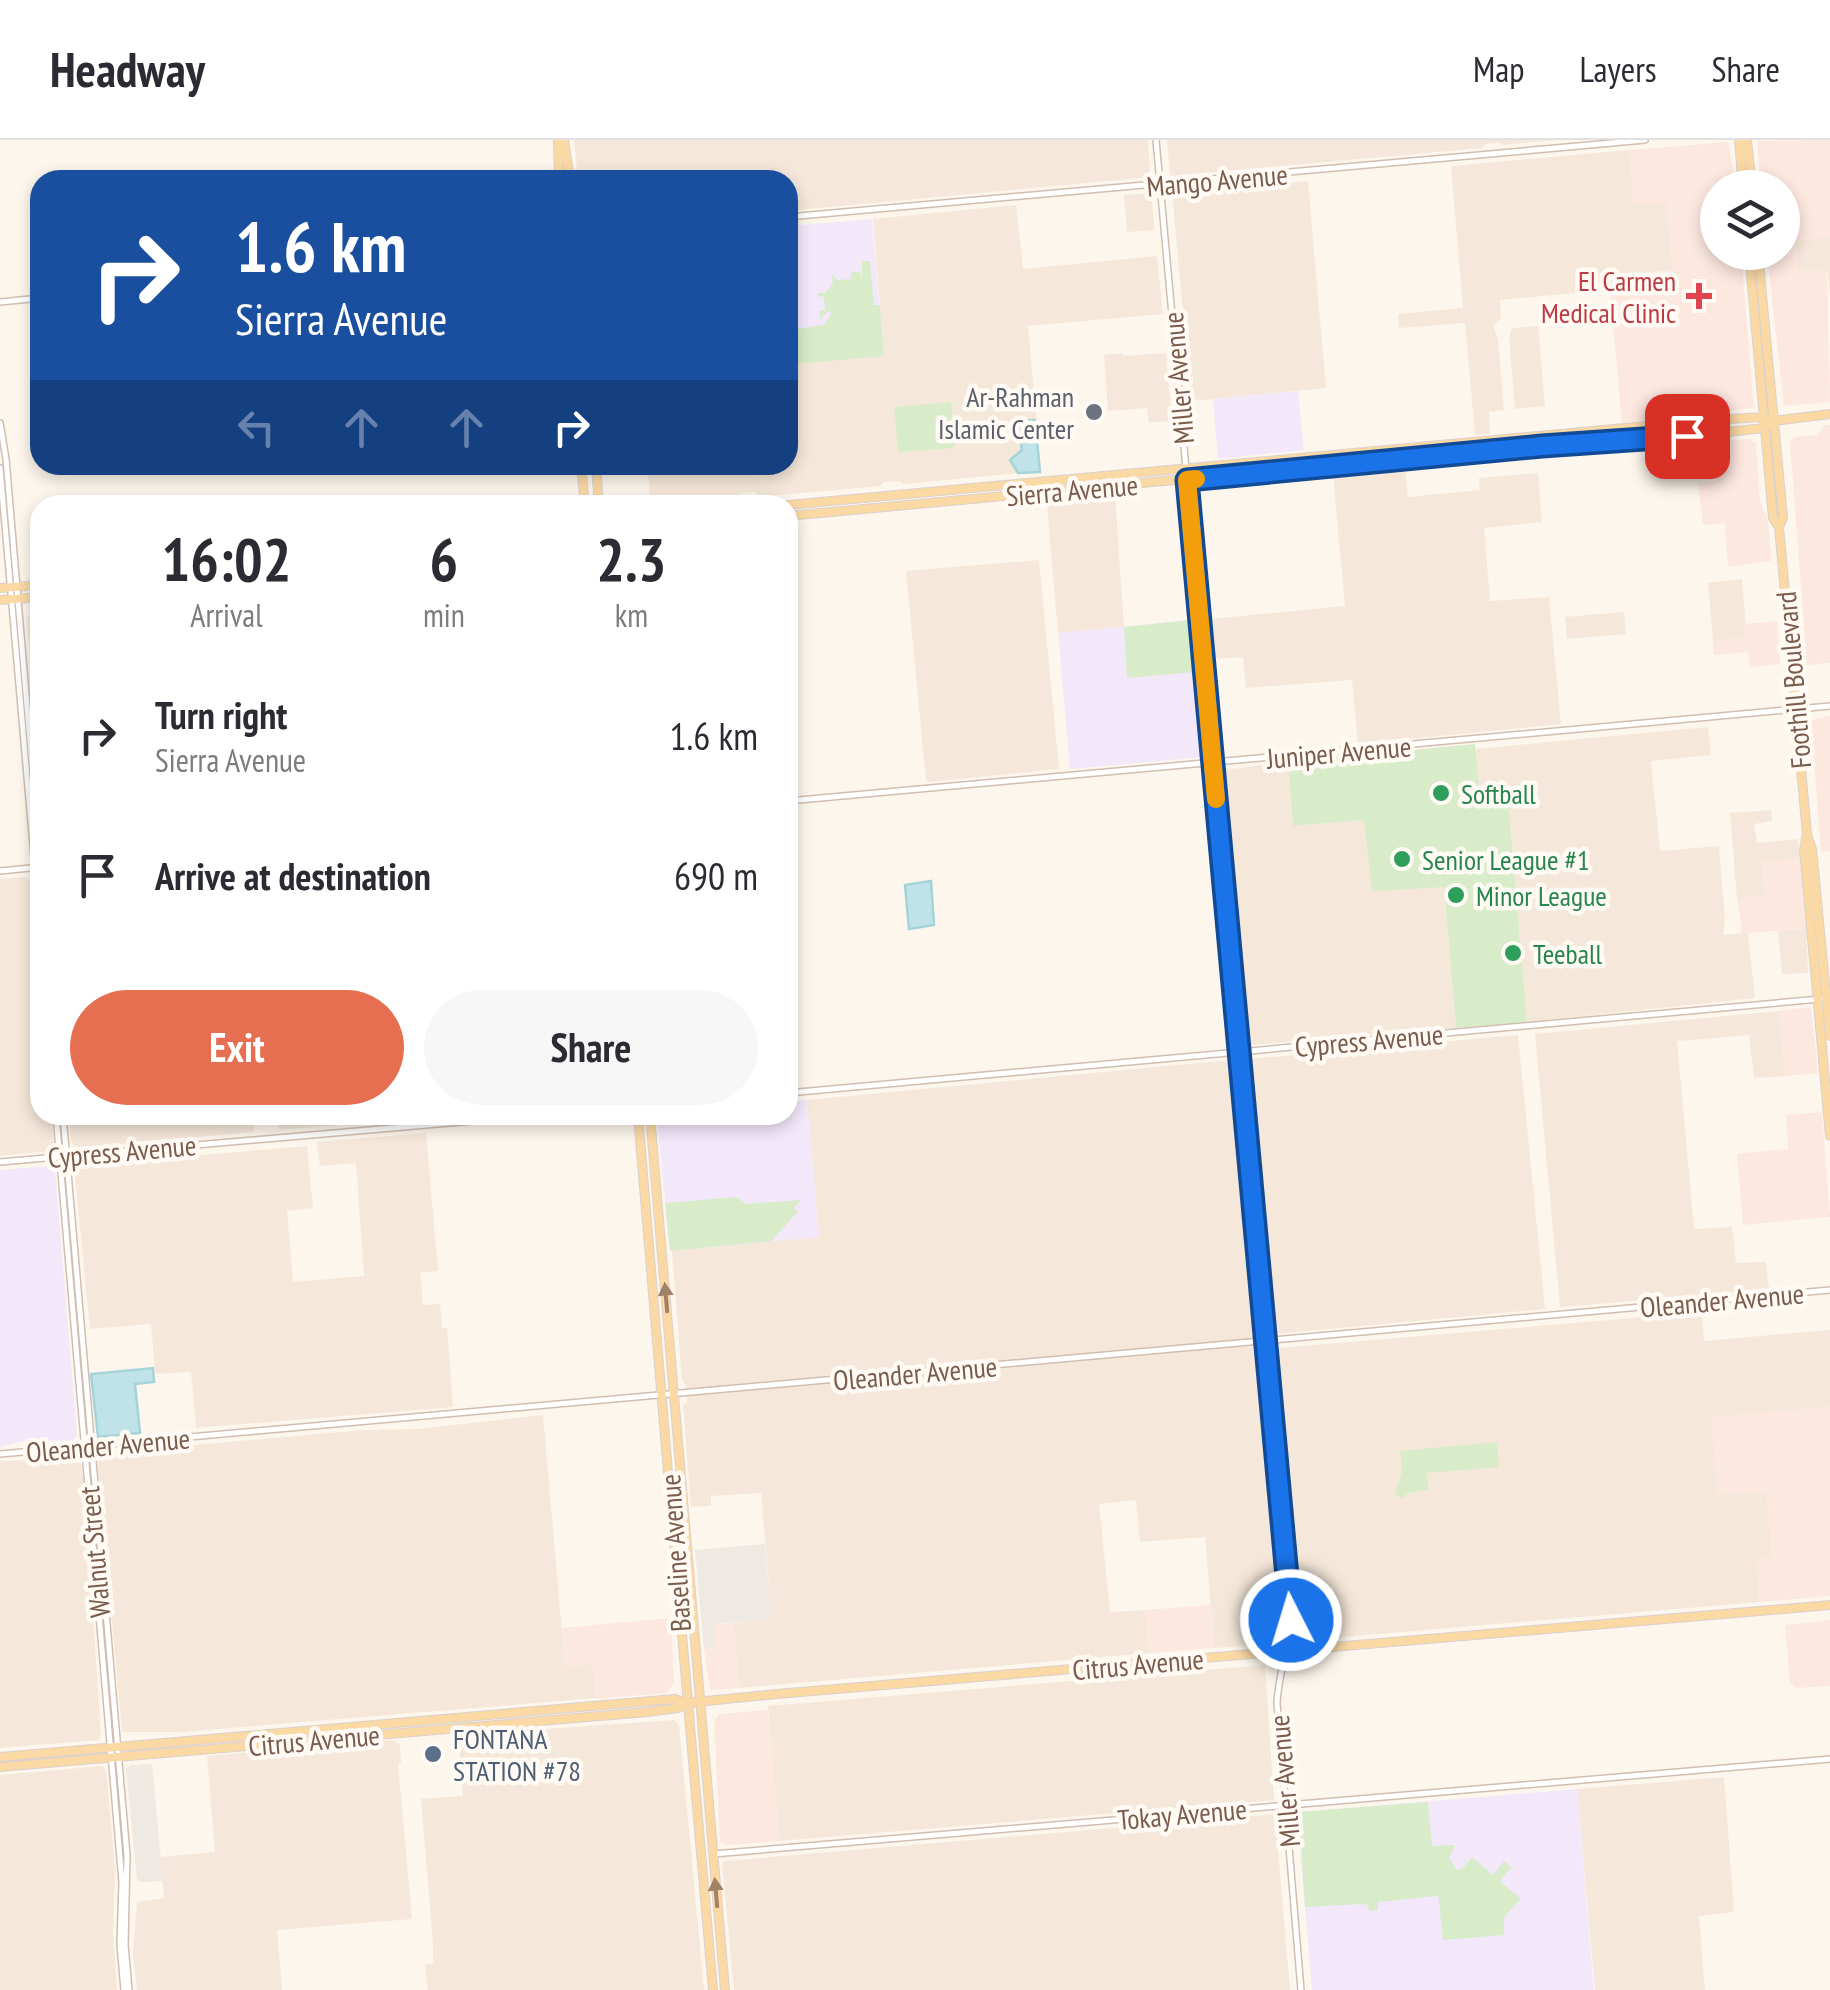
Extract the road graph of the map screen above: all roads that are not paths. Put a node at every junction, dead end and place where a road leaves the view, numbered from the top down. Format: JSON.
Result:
{"nodes":[{"id":1,"x":561,"y":140,"type":"edge"},
{"id":2,"x":1156,"y":140,"type":"edge"},
{"id":3,"x":1646,"y":140,"type":"edge"},
{"id":4,"x":1739,"y":140,"type":"edge"},
{"id":5,"x":1747,"y":140,"type":"edge"},
{"id":6,"x":560,"y":170,"type":"edge"},
{"id":7,"x":568,"y":170,"type":"edge"},
{"id":8,"x":1742,"y":170,"type":"edge"},
{"id":9,"x":1750,"y":170,"type":"edge"},
{"id":10,"x":1160,"y":185,"type":"junction"},
{"id":11,"x":798,"y":216,"type":"edge"},
{"id":12,"x":1751,"y":270,"type":"edge"},
{"id":13,"x":1759,"y":270,"type":"edge"},
{"id":14,"x":30,"y":299,"type":"edge"},
{"id":15,"x":0,"y":302,"type":"edge"},
{"id":16,"x":1830,"y":414,"type":"edge"},
{"id":17,"x":1769,"y":419,"type":"junction"},
{"id":18,"x":0,"y":423,"type":"edge"},
{"id":19,"x":1765,"y":428,"type":"junction"},
{"id":20,"x":2,"y":447,"type":"edge"},
{"id":21,"x":0,"y":456,"type":"edge"},
{"id":22,"x":0,"y":468,"type":"edge"},
{"id":23,"x":1187,"y":474,"type":"junction"},
{"id":24,"x":798,"y":504,"type":"edge"},
{"id":25,"x":798,"y":515,"type":"edge"},
{"id":26,"x":1779,"y":527,"type":"junction"},
{"id":27,"x":30,"y":586,"type":"edge"},
{"id":28,"x":14,"y":587,"type":"junction"},
{"id":29,"x":0,"y":588,"type":"edge"},
{"id":30,"x":30,"y":598,"type":"edge"},
{"id":31,"x":15,"y":599,"type":"junction"},
{"id":32,"x":0,"y":600,"type":"edge"},
{"id":33,"x":1830,"y":706,"type":"edge"},
{"id":34,"x":1796,"y":708,"type":"junction"},
{"id":35,"x":30,"y":754,"type":"edge"},
{"id":36,"x":1213,"y":764,"type":"junction"},
{"id":37,"x":30,"y":774,"type":"edge"},
{"id":38,"x":798,"y":800,"type":"edge"},
{"id":39,"x":30,"y":869,"type":"edge"},
{"id":40,"x":0,"y":871,"type":"edge"},
{"id":41,"x":1825,"y":998,"type":"edge"},
{"id":42,"x":1830,"y":1036,"type":"edge"},
{"id":43,"x":1240,"y":1052,"type":"junction"},
{"id":44,"x":798,"y":1092,"type":"edge"},
{"id":45,"x":60,"y":1125,"type":"edge"},
{"id":46,"x":429,"y":1125,"type":"edge"},
{"id":47,"x":639,"y":1125,"type":"edge"},
{"id":48,"x":651,"y":1125,"type":"edge"},
{"id":49,"x":1830,"y":1136,"type":"edge"},
{"id":50,"x":63,"y":1157,"type":"junction"},
{"id":51,"x":0,"y":1162,"type":"edge"},
{"id":52,"x":1830,"y":1290,"type":"edge"},
{"id":53,"x":1267,"y":1341,"type":"junction"},
{"id":54,"x":675,"y":1395,"type":"junction"},
{"id":55,"x":663,"y":1396,"type":"junction"},
{"id":56,"x":87,"y":1446,"type":"junction"},
{"id":57,"x":0,"y":1454,"type":"edge"},
{"id":58,"x":1830,"y":1605,"type":"edge"},
{"id":59,"x":1288,"y":1652,"type":"junction"},
{"id":60,"x":701,"y":1702,"type":"junction"},
{"id":61,"x":686,"y":1703,"type":"junction"},
{"id":62,"x":114,"y":1753,"type":"junction"},
{"id":63,"x":0,"y":1758,"type":"edge"},
{"id":64,"x":1830,"y":1759,"type":"edge"},
{"id":65,"x":0,"y":1767,"type":"edge"},
{"id":66,"x":1286,"y":1805,"type":"junction"},
{"id":67,"x":713,"y":1854,"type":"junction"},
{"id":68,"x":126,"y":1990,"type":"edge"},
{"id":69,"x":714,"y":1990,"type":"edge"},
{"id":70,"x":725,"y":1990,"type":"edge"},
{"id":71,"x":1301,"y":1990,"type":"edge"}],
"edges":[{"from":1,"to":6,"type":"main road"},
{"from":1,"to":7,"type":"main road"},
{"from":2,"to":10,"type":"street","name":"Miller Avenue"},
{"from":3,"to":10,"type":"street","name":"Mango Avenue"},
{"from":4,"to":8,"type":"main road"},
{"from":5,"to":9,"type":"main road"},
{"from":10,"to":11,"type":"street","name":"Mango Avenue"},
{"from":10,"to":23,"type":"street","name":"Miller Avenue"},
{"from":12,"to":17,"type":"main road","name":"Foothill Boulevard"},
{"from":13,"to":17,"type":"main road","name":"Foothill Boulevard"},
{"from":14,"to":15,"type":"street"},
{"from":16,"to":17,"type":"main road","name":"Sierra Avenue"},
{"from":17,"to":19,"type":"main road"},
{"from":17,"to":23,"type":"main road","name":"Sierra Avenue"},
{"from":17,"to":26,"type":"main road","name":"Foothill Boulevard"},
{"from":18,"to":20,"type":"street"},
{"from":19,"to":23,"type":"main road","name":"Sierra Avenue"},
{"from":19,"to":26,"type":"main road","name":"Foothill Boulevard"},
{"from":20,"to":21,"type":"street"},
{"from":20,"to":28,"type":"street"},
{"from":22,"to":28,"type":"street"},
{"from":23,"to":24,"type":"main road","name":"Sierra Avenue"},
{"from":23,"to":25,"type":"main road","name":"Sierra Avenue"},
{"from":23,"to":36,"type":"street","name":"Miller Avenue"},
{"from":26,"to":34,"type":"main road","name":"Foothill Boulevard"},
{"from":27,"to":28,"type":"main road"},
{"from":28,"to":29,"type":"main road"},
{"from":28,"to":31,"type":"street"},
{"from":30,"to":31,"type":"main road"},
{"from":31,"to":32,"type":"main road"},
{"from":31,"to":35,"type":"street"},
{"from":31,"to":37,"type":"street"},
{"from":33,"to":34,"type":"street","name":"Juniper Avenue"},
{"from":34,"to":36,"type":"street","name":"Juniper Avenue"},
{"from":34,"to":41,"type":"main road","name":"Foothill Boulevard"},
{"from":36,"to":38,"type":"street","name":"Juniper Avenue"},
{"from":36,"to":43,"type":"street","name":"Miller Avenue"},
{"from":39,"to":40,"type":"street"},
{"from":41,"to":42,"type":"main road","name":"Foothill Boulevard"},
{"from":41,"to":43,"type":"street","name":"Cypress Avenue"},
{"from":41,"to":49,"type":"main road","name":"Foothill Boulevard"},
{"from":43,"to":44,"type":"street","name":"Cypress Avenue"},
{"from":43,"to":53,"type":"street","name":"Miller Avenue"},
{"from":45,"to":50,"type":"street","name":"Walnut Street"},
{"from":46,"to":50,"type":"street","name":"Cypress Avenue"},
{"from":47,"to":55,"type":"main road","name":"Baseline Avenue"},
{"from":54,"to":48,"type":"main road","name":"Baseline Avenue","one_way":true},
{"from":50,"to":51,"type":"street","name":"Cypress Avenue"},
{"from":50,"to":56,"type":"street","name":"Walnut Street"},
{"from":52,"to":53,"type":"street","name":"Oleander Avenue"},
{"from":53,"to":54,"type":"street","name":"Oleander Avenue"},
{"from":53,"to":59,"type":"street","name":"Miller Avenue"},
{"from":54,"to":55,"type":"street","name":"Oleander Avenue"},
{"from":54,"to":60,"type":"main road","name":"Baseline Avenue"},
{"from":55,"to":56,"type":"street","name":"Oleander Avenue"},
{"from":55,"to":61,"type":"main road","name":"Baseline Avenue"},
{"from":56,"to":57,"type":"street","name":"Oleander Avenue"},
{"from":56,"to":62,"type":"street","name":"Walnut Street"},
{"from":58,"to":59,"type":"main road","name":"Citrus Avenue"},
{"from":59,"to":60,"type":"main road","name":"Citrus Avenue"},
{"from":59,"to":66,"type":"street","name":"Miller Avenue"},
{"from":60,"to":61,"type":"main road","name":"Citrus Avenue"},
{"from":60,"to":67,"type":"main road","name":"Baseline Avenue"},
{"from":61,"to":62,"type":"main road","name":"Citrus Avenue"},
{"from":61,"to":69,"type":"main road","name":"Baseline Avenue"},
{"from":62,"to":63,"type":"main road","name":"Citrus Avenue"},
{"from":62,"to":65,"type":"main road","name":"Citrus Avenue"},
{"from":62,"to":68,"type":"street","name":"Walnut Street"},
{"from":64,"to":66,"type":"street","name":"Tokay Avenue"},
{"from":66,"to":67,"type":"street","name":"Tokay Avenue"},
{"from":66,"to":71,"type":"street","name":"Miller Avenue"},
{"from":70,"to":67,"type":"main road","name":"Baseline Avenue","one_way":true}]}
